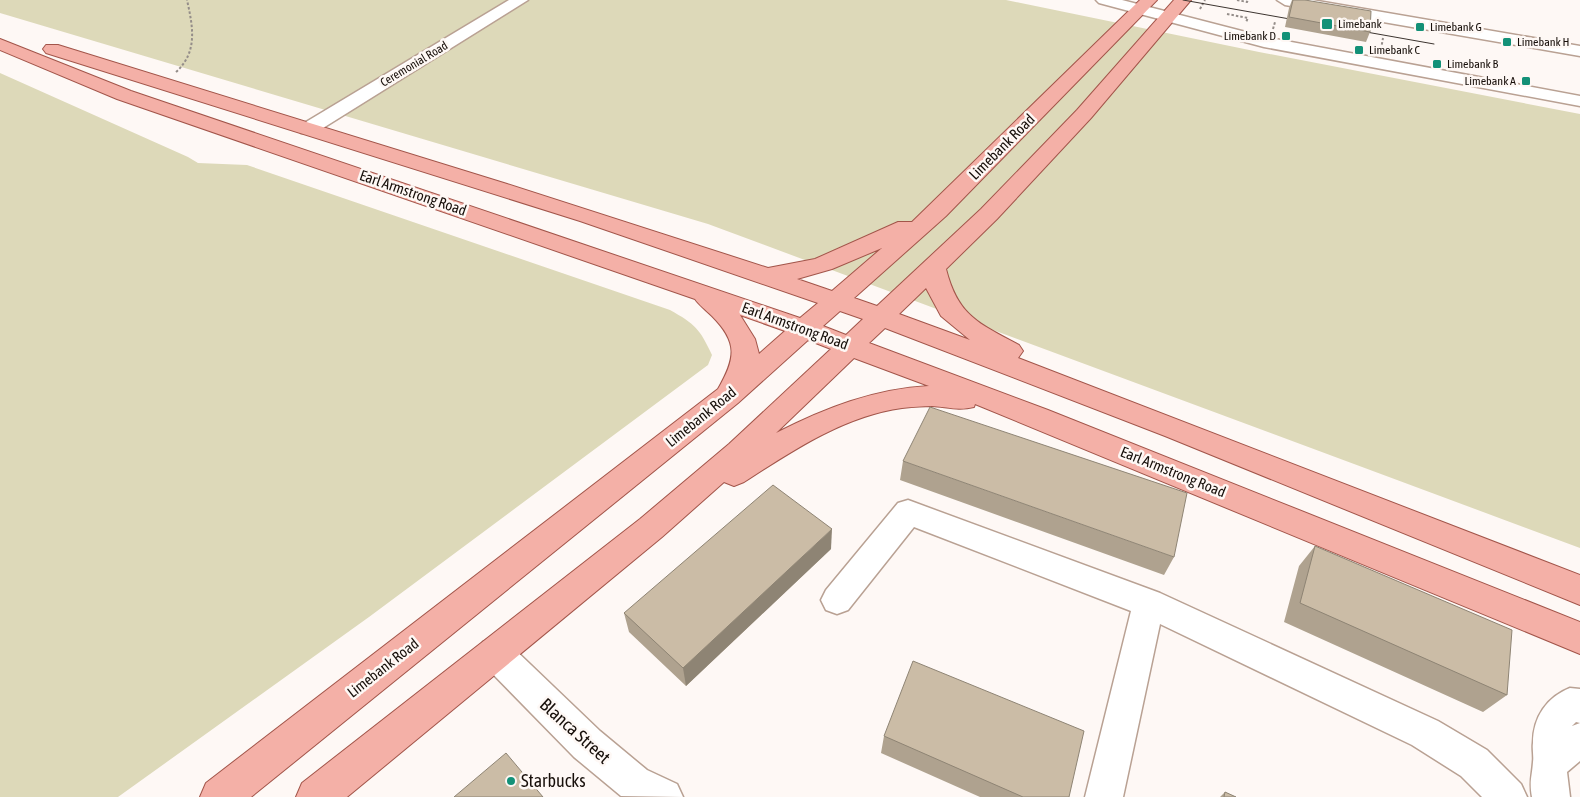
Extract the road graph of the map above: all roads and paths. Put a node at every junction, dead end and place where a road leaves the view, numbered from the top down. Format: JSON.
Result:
{"nodes":[{"id":1,"x":188,"y":0,"type":"edge"},
{"id":2,"x":520,"y":0,"type":"edge"},
{"id":3,"x":1104,"y":0,"type":"edge"},
{"id":4,"x":1205,"y":0,"type":"edge"},
{"id":5,"x":1237,"y":0,"type":"edge"},
{"id":6,"x":1248,"y":0,"type":"edge"},
{"id":7,"x":1285,"y":0,"type":"edge"},
{"id":8,"x":1145,"y":4,"type":"edge"},
{"id":9,"x":1176,"y":8,"type":"edge"},
{"id":10,"x":1199,"y":10,"type":"dead end"},
{"id":11,"x":1241,"y":17,"type":"dead end"},
{"id":12,"x":1243,"y":28,"type":"junction"},
{"id":13,"x":0,"y":33,"type":"edge"},
{"id":14,"x":1383,"y":38,"type":"dead end"},
{"id":15,"x":0,"y":44,"type":"edge"},
{"id":16,"x":1580,"y":51,"type":"edge"},
{"id":17,"x":1380,"y":52,"type":"dead end"},
{"id":18,"x":160,"y":83,"type":"junction"},
{"id":19,"x":1580,"y":95,"type":"edge"},
{"id":20,"x":1580,"y":101,"type":"edge"},
{"id":21,"x":308,"y":129,"type":"junction"},
{"id":22,"x":938,"y":211,"type":"junction"},
{"id":23,"x":934,"y":269,"type":"junction"},
{"id":24,"x":766,"y":276,"type":"junction"},
{"id":25,"x":699,"y":291,"type":"junction"},
{"id":26,"x":836,"y":302,"type":"junction"},
{"id":27,"x":882,"y":318,"type":"junction"},
{"id":28,"x":805,"y":329,"type":"junction"},
{"id":29,"x":852,"y":347,"type":"junction"},
{"id":30,"x":1078,"y":389,"type":"junction"},
{"id":31,"x":728,"y":396,"type":"junction"},
{"id":32,"x":1038,"y":416,"type":"junction"},
{"id":33,"x":651,"y":528,"type":"junction"},
{"id":34,"x":1580,"y":590,"type":"edge"},
{"id":35,"x":837,"y":600,"type":"dead end"},
{"id":36,"x":1149,"y":603,"type":"junction"},
{"id":37,"x":1580,"y":638,"type":"edge"},
{"id":38,"x":495,"y":653,"type":"junction"},
{"id":39,"x":1580,"y":706,"type":"edge"},
{"id":40,"x":1580,"y":741,"type":"edge"},
{"id":41,"x":1551,"y":761,"type":"junction"},
{"id":42,"x":220,"y":797,"type":"edge"},
{"id":43,"x":316,"y":797,"type":"edge"},
{"id":44,"x":664,"y":797,"type":"edge"},
{"id":45,"x":1104,"y":797,"type":"edge"},
{"id":46,"x":1508,"y":797,"type":"edge"},
{"id":47,"x":1551,"y":797,"type":"edge"}],
"edges":[{"from":1,"to":18,"type":"path"},
{"from":2,"to":21,"type":"lane","name":"Ceremonial Road"},
{"from":3,"to":8,"type":"lane"},
{"from":4,"to":10,"type":"path"},
{"from":5,"to":6,"type":"path"},
{"from":7,"to":16,"type":"lane"},
{"from":8,"to":9,"type":"lane"},
{"from":8,"to":22,"type":"main road","name":"Limebank Road"},
{"from":9,"to":12,"type":"lane"},
{"from":9,"to":23,"type":"main road"},
{"from":11,"to":12,"type":"path"},
{"from":12,"to":19,"type":"lane"},
{"from":12,"to":20,"type":"lane"},
{"from":13,"to":18,"type":"main road","name":"Earl Armstrong Road"},
{"from":14,"to":17,"type":"path"},
{"from":15,"to":25,"type":"main road","name":"Earl Armstrong Road"},
{"from":18,"to":21,"type":"main road","name":"Earl Armstrong Road"},
{"from":21,"to":24,"type":"main road","name":"Earl Armstrong Road"},
{"from":22,"to":24,"type":"main road"},
{"from":22,"to":26,"type":"main road","name":"Limebank Road"},
{"from":23,"to":27,"type":"main road"},
{"from":23,"to":30,"type":"main road"},
{"from":24,"to":26,"type":"main road","name":"Earl Armstrong Road"},
{"from":25,"to":28,"type":"main road","name":"Earl Armstrong Road"},
{"from":25,"to":31,"type":"main road"},
{"from":26,"to":27,"type":"main road","name":"Earl Armstrong Road"},
{"from":26,"to":28,"type":"main road","name":"Limebank Road"},
{"from":27,"to":29,"type":"main road"},
{"from":27,"to":30,"type":"main road","name":"Earl Armstrong Road"},
{"from":28,"to":29,"type":"main road","name":"Earl Armstrong Road"},
{"from":28,"to":31,"type":"main road","name":"Limebank Road"},
{"from":29,"to":32,"type":"main road","name":"Earl Armstrong Road"},
{"from":29,"to":33,"type":"main road"},
{"from":30,"to":34,"type":"main road","name":"Earl Armstrong Road"},
{"from":31,"to":42,"type":"main road","name":"Limebank Road"},
{"from":32,"to":33,"type":"main road"},
{"from":32,"to":37,"type":"main road","name":"Earl Armstrong Road"},
{"from":33,"to":38,"type":"main road"},
{"from":35,"to":36,"type":"lane"},
{"from":36,"to":45,"type":"lane"},
{"from":36,"to":46,"type":"lane"},
{"from":38,"to":43,"type":"main road"},
{"from":38,"to":44,"type":"lane","name":"Blanca Street"},
{"from":39,"to":41,"type":"lane"},
{"from":40,"to":41,"type":"lane"},
{"from":41,"to":47,"type":"lane"}]}
